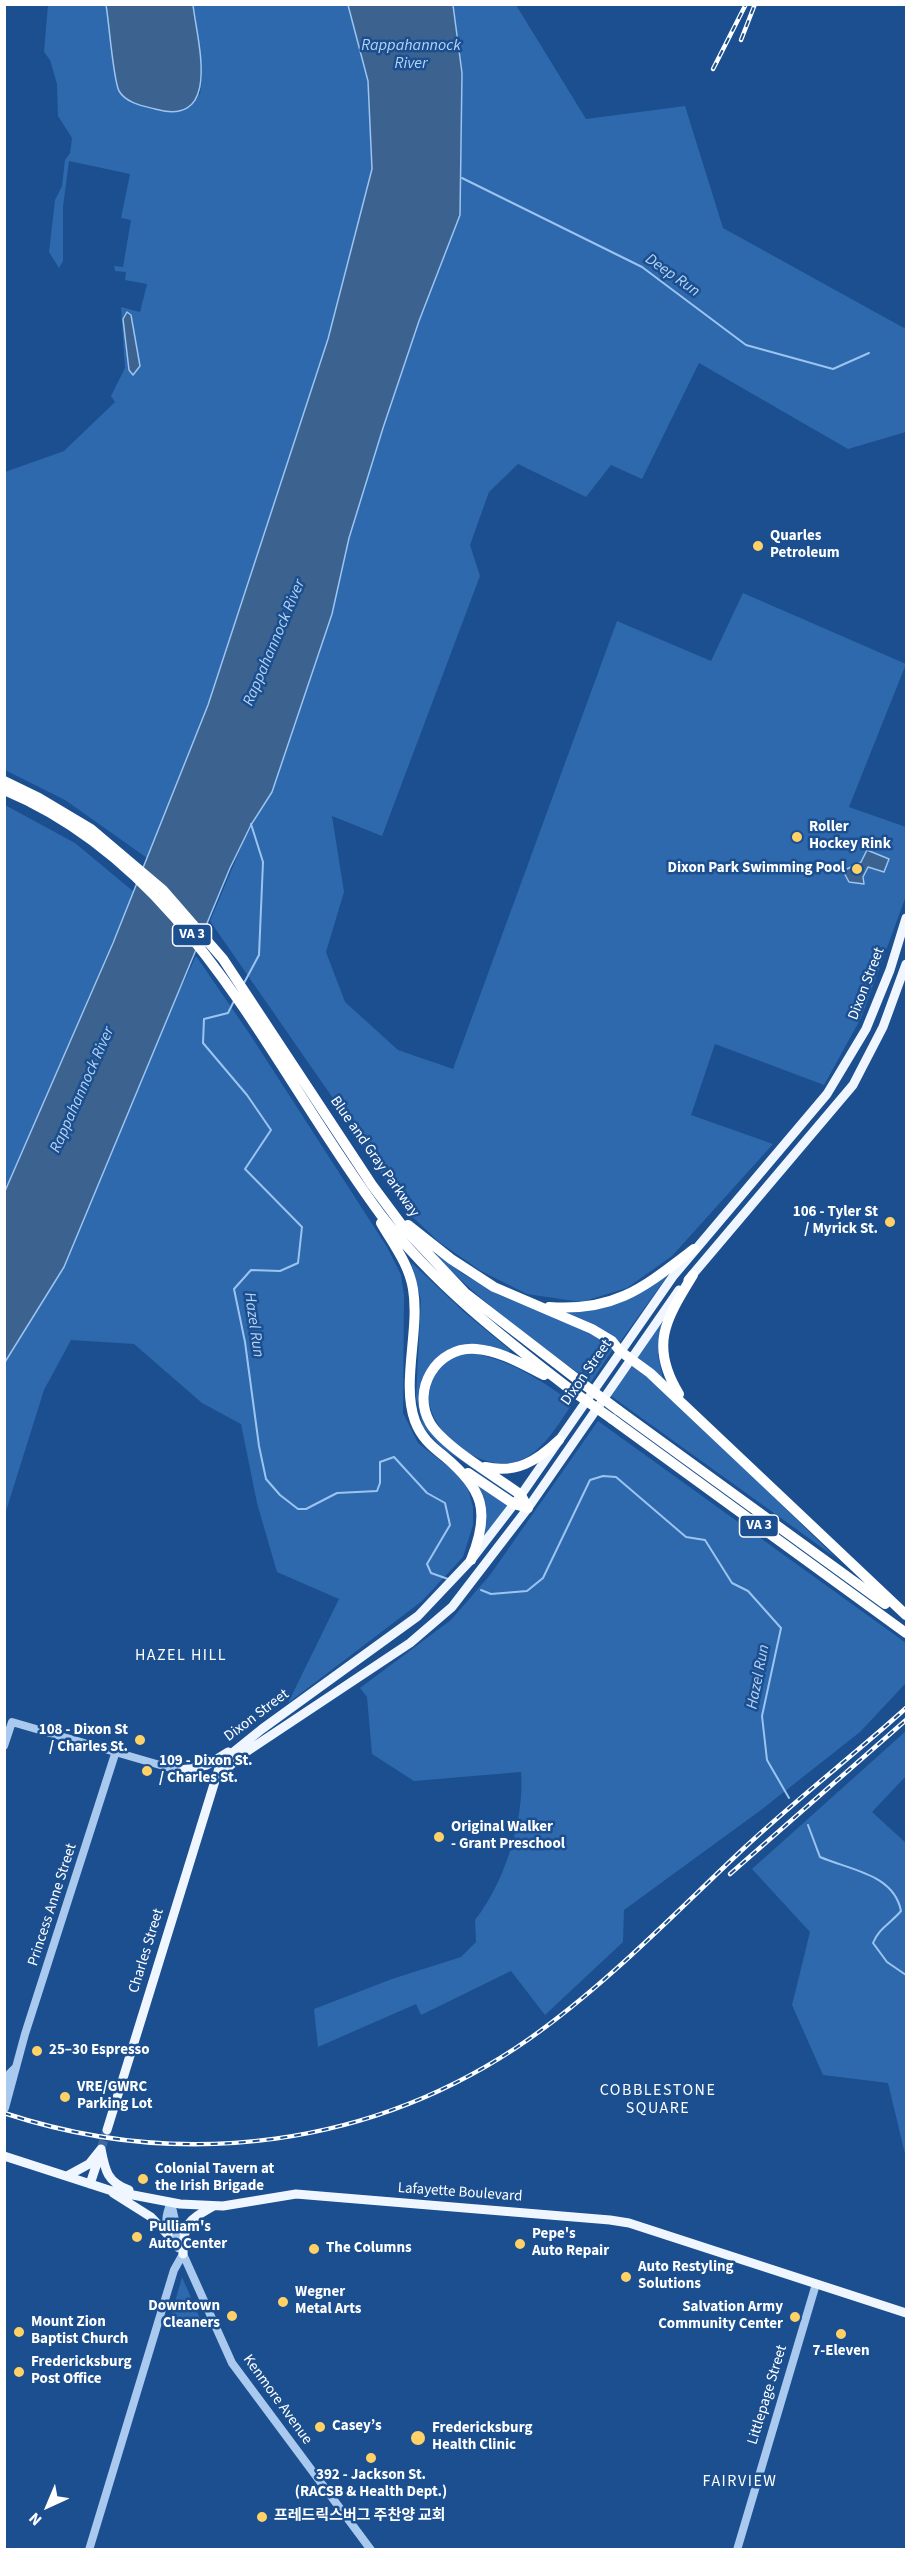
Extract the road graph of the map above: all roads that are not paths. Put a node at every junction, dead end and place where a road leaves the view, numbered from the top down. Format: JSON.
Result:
{"nodes":[{"id":1,"x":4,"y":781,"type":"edge"},
{"id":2,"x":4,"y":790,"type":"edge"},
{"id":3,"x":4,"y":797,"type":"edge"},
{"id":4,"x":66,"y":824,"type":"junction"},
{"id":5,"x":111,"y":850,"type":"junction"},
{"id":6,"x":906,"y":918,"type":"edge"},
{"id":7,"x":906,"y":964,"type":"edge"},
{"id":8,"x":260,"y":1025,"type":"junction"},
{"id":9,"x":352,"y":1173,"type":"junction"},
{"id":10,"x":392,"y":1212,"type":"junction"},
{"id":11,"x":694,"y":1249,"type":"junction"},
{"id":12,"x":693,"y":1275,"type":"junction"},
{"id":13,"x":537,"y":1306,"type":"junction"},
{"id":14,"x":620,"y":1351,"type":"junction"},
{"id":15,"x":631,"y":1359,"type":"junction"},
{"id":16,"x":571,"y":1390,"type":"junction"},
{"id":17,"x":691,"y":1412,"type":"junction"},
{"id":18,"x":559,"y":1440,"type":"junction"},
{"id":19,"x":452,"y":1463,"type":"junction"},
{"id":20,"x":482,"y":1467,"type":"junction"},
{"id":21,"x":517,"y":1499,"type":"junction"},
{"id":22,"x":528,"y":1508,"type":"junction"},
{"id":23,"x":471,"y":1560,"type":"junction"},
{"id":24,"x":906,"y":1616,"type":"edge"},
{"id":25,"x":906,"y":1620,"type":"edge"},
{"id":26,"x":906,"y":1633,"type":"edge"},
{"id":27,"x":262,"y":1729,"type":"junction"},
{"id":28,"x":4,"y":1746,"type":"edge"},
{"id":29,"x":116,"y":1751,"type":"junction"},
{"id":30,"x":182,"y":1770,"type":"junction"},
{"id":31,"x":215,"y":1781,"type":"junction"},
{"id":32,"x":16,"y":2067,"type":"junction"},
{"id":33,"x":4,"y":2088,"type":"edge"},
{"id":34,"x":5,"y":2108,"type":"edge"},
{"id":35,"x":107,"y":2130,"type":"tunnel mouth"},
{"id":36,"x":101,"y":2148,"type":"junction"},
{"id":37,"x":4,"y":2156,"type":"edge"},
{"id":38,"x":67,"y":2176,"type":"junction"},
{"id":39,"x":90,"y":2184,"type":"junction"},
{"id":40,"x":112,"y":2191,"type":"junction"},
{"id":41,"x":136,"y":2197,"type":"junction"},
{"id":42,"x":171,"y":2203,"type":"junction"},
{"id":43,"x":212,"y":2207,"type":"junction"},
{"id":44,"x":168,"y":2235,"type":"junction"},
{"id":45,"x":183,"y":2254,"type":"junction"},
{"id":46,"x":816,"y":2284,"type":"junction"},
{"id":47,"x":906,"y":2313,"type":"edge"},
{"id":48,"x":89,"y":2550,"type":"edge"},
{"id":49,"x":370,"y":2550,"type":"edge"},
{"id":50,"x":737,"y":2550,"type":"edge"}],
"edges":[{"from":1,"to":5,"type":"highway","name":"Blue and Gray Parkway","number":"VA 3"},
{"from":2,"to":4,"type":"highway"},
{"from":3,"to":4,"type":"highway","number":"VA 3"},
{"from":4,"to":5,"type":"highway","name":"Blue and Gray Parkway","number":"VA 3"},
{"from":5,"to":8,"type":"highway","name":"Blue and Gray Parkway","number":"VA 3"},
{"from":6,"to":11,"type":"main road","name":"Dixon Street"},
{"from":7,"to":12,"type":"main road","name":"Dixon Street"},
{"from":8,"to":9,"type":"highway","name":"Blue and Gray Parkway","number":"VA 3"},
{"from":8,"to":10,"type":"highway","name":"Blue and Gray Parkway","number":"VA 3"},
{"from":9,"to":16,"type":"highway","name":"Blue and Gray Parkway","number":"VA 3"},
{"from":9,"to":19,"type":"highway"},
{"from":10,"to":13,"type":"highway"},
{"from":10,"to":25,"type":"highway","name":"Blue and Gray Parkway","number":"VA 3","bridge":true},
{"from":11,"to":13,"type":"highway"},
{"from":11,"to":14,"type":"main road","name":"Dixon Street"},
{"from":12,"to":15,"type":"main road","name":"Dixon Street"},
{"from":12,"to":17,"type":"highway"},
{"from":13,"to":14,"type":"highway"},
{"from":14,"to":15,"type":"highway"},
{"from":14,"to":18,"type":"main road","name":"Dixon Street"},
{"from":15,"to":17,"type":"highway"},
{"from":15,"to":22,"type":"main road","name":"Dixon Street"},
{"from":16,"to":20,"type":"highway"},
{"from":16,"to":26,"type":"highway","name":"Blue and Gray Parkway","number":"VA 3","bridge":true},
{"from":17,"to":24,"type":"highway"},
{"from":18,"to":20,"type":"highway"},
{"from":18,"to":21,"type":"main road","name":"Dixon Street"},
{"from":19,"to":21,"type":"highway"},
{"from":19,"to":23,"type":"highway"},
{"from":20,"to":21,"type":"highway"},
{"from":21,"to":22,"type":"highway"},
{"from":21,"to":23,"type":"main road","name":"Dixon Street"},
{"from":22,"to":31,"type":"main road","name":"Dixon Street"},
{"from":23,"to":27,"type":"main road","name":"Dixon Street"},
{"from":27,"to":30,"type":"main road"},
{"from":27,"to":31,"type":"main road","name":"Dixon Street"},
{"from":28,"to":29,"type":"street"},
{"from":29,"to":30,"type":"street"},
{"from":29,"to":32,"type":"street","name":"Princess Anne Street"},
{"from":30,"to":31,"type":"street"},
{"from":31,"to":35,"type":"main road","name":"Charles Street"},
{"from":32,"to":33,"type":"street","name":"Princess Anne Street"},
{"from":32,"to":34,"type":"street","name":"Princess Anne Street"},
{"from":36,"to":38,"type":"main road"},
{"from":36,"to":39,"type":"main road"},
{"from":36,"to":41,"type":"main road"},
{"from":37,"to":38,"type":"main road","name":"Lafayette Boulevard"},
{"from":38,"to":39,"type":"main road","name":"Lafayette Boulevard"},
{"from":39,"to":40,"type":"main road","name":"Lafayette Boulevard"},
{"from":40,"to":41,"type":"main road","name":"Lafayette Boulevard"},
{"from":40,"to":44,"type":"main road"},
{"from":41,"to":42,"type":"main road","name":"Lafayette Boulevard"},
{"from":42,"to":43,"type":"main road","name":"Lafayette Boulevard"},
{"from":42,"to":44,"type":"street"},
{"from":42,"to":45,"type":"street","name":"Kenmore Avenue"},
{"from":43,"to":45,"type":"main road"},
{"from":43,"to":46,"type":"main road","name":"Lafayette Boulevard"},
{"from":44,"to":45,"type":"street","name":"Kenmore Avenue"},
{"from":45,"to":48,"type":"street"},
{"from":45,"to":49,"type":"street","name":"Kenmore Avenue"},
{"from":46,"to":47,"type":"main road","name":"Lafayette Boulevard"},
{"from":46,"to":50,"type":"street","name":"Littlepage Street"}]}
